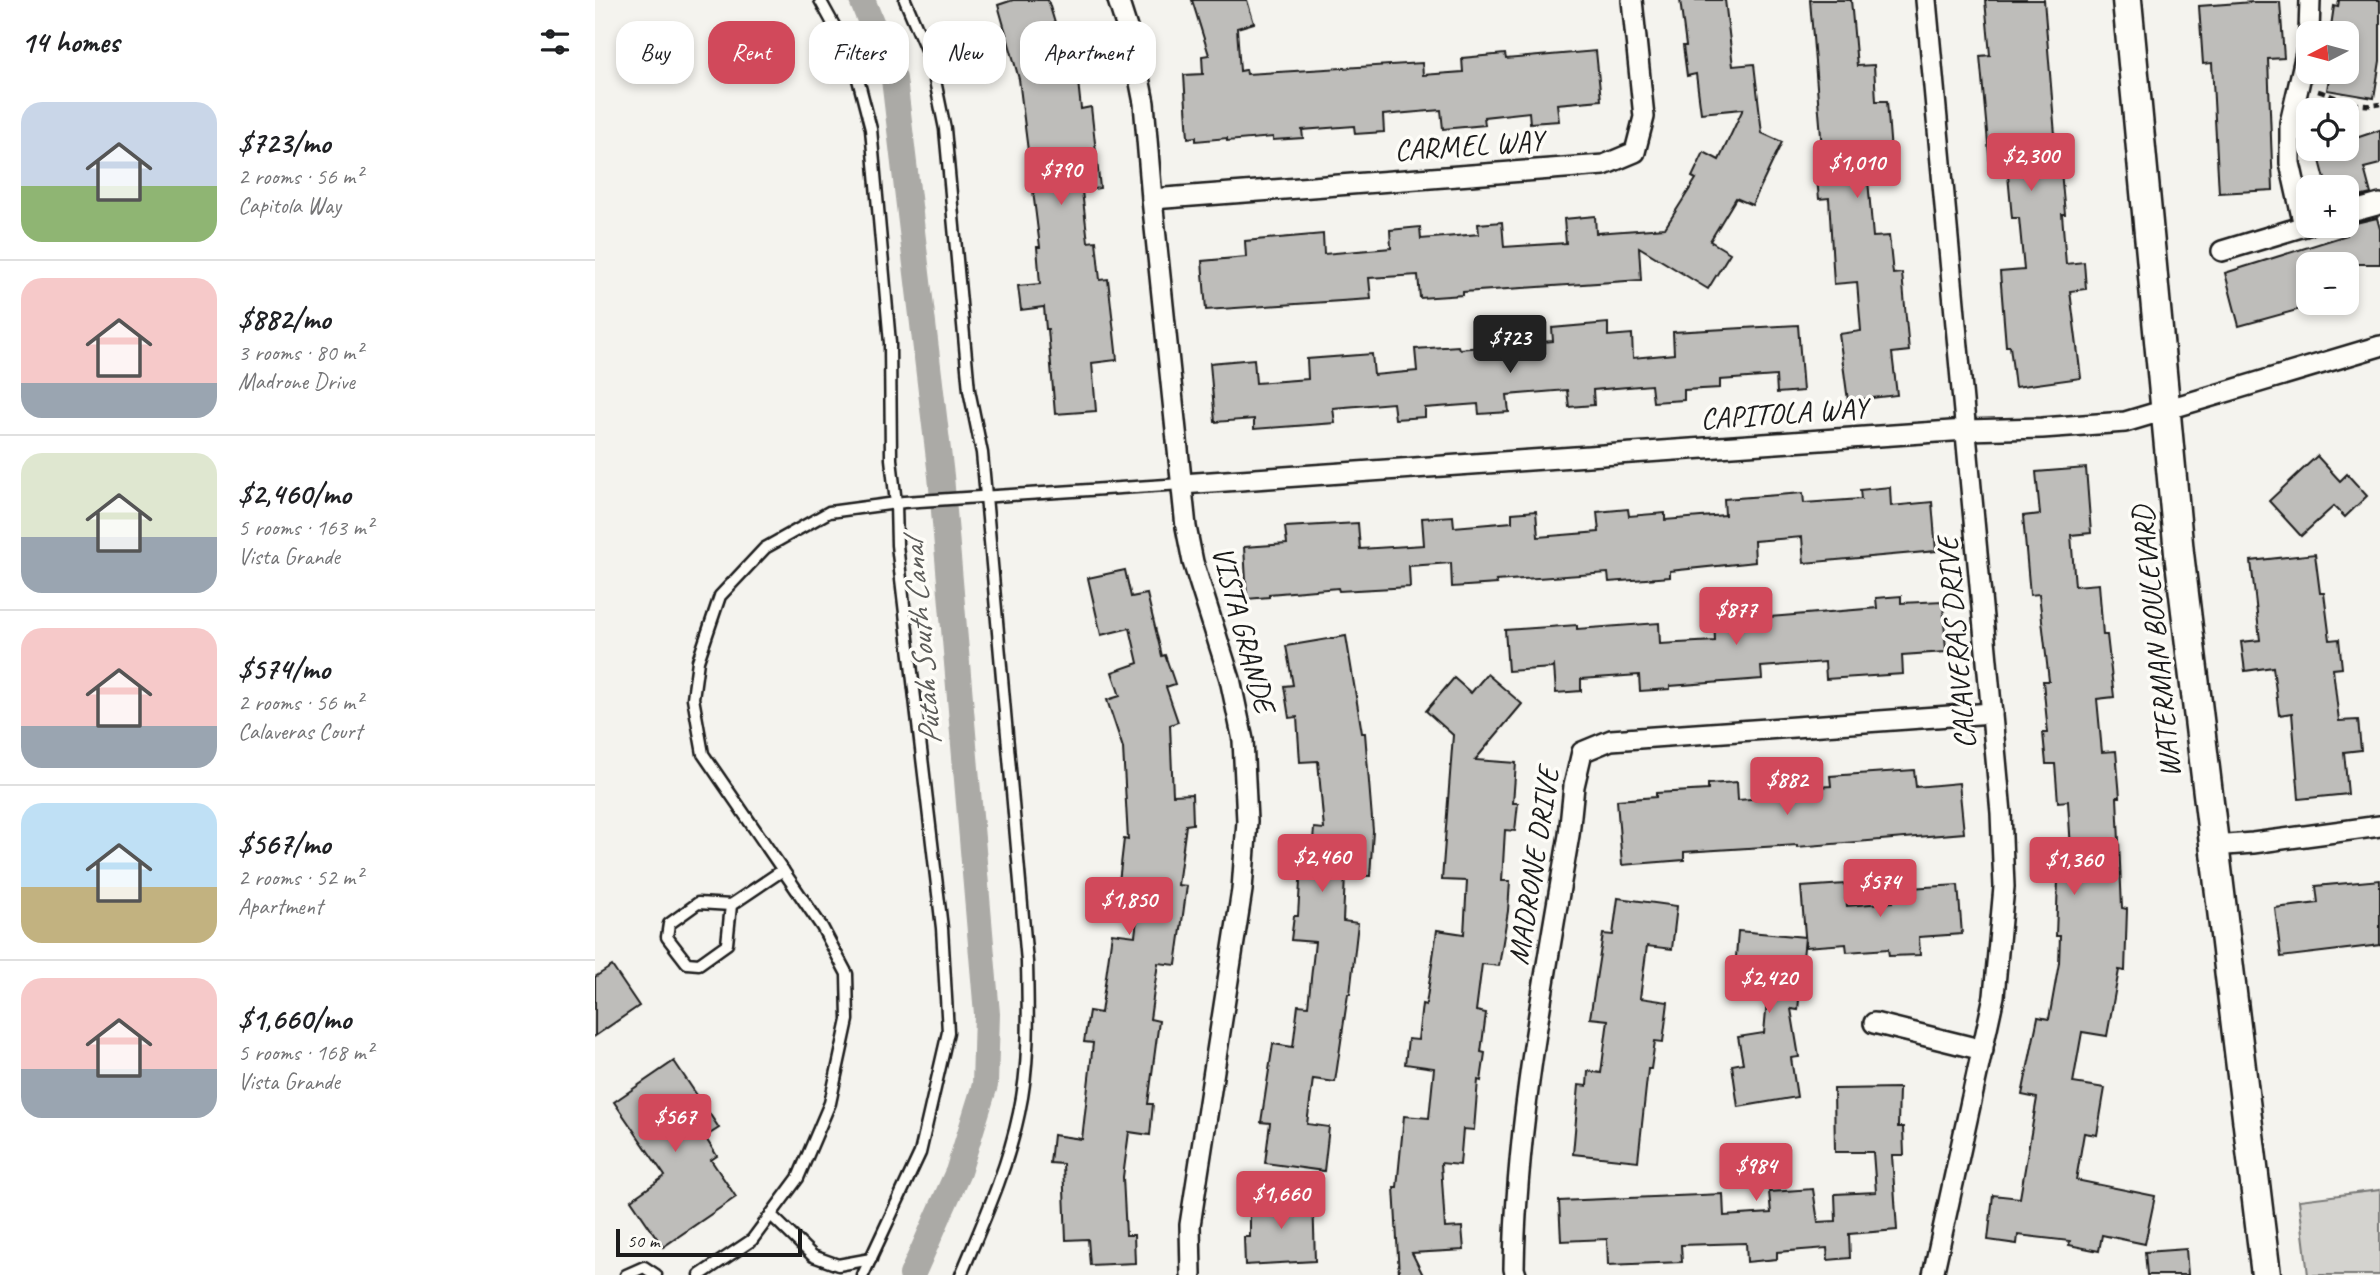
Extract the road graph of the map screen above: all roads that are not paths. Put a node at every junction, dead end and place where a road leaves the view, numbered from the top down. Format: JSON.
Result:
{"nodes":[{"id":1,"x":820,"y":0,"type":"edge"},
{"id":2,"x":905,"y":0,"type":"edge"},
{"id":3,"x":1118,"y":0,"type":"edge"},
{"id":4,"x":1633,"y":0,"type":"edge"},
{"id":5,"x":1926,"y":0,"type":"edge"},
{"id":6,"x":2127,"y":0,"type":"edge"},
{"id":7,"x":2310,"y":0,"type":"edge"},
{"id":8,"x":2309,"y":21,"type":"edge"},
{"id":9,"x":2299,"y":84,"type":"edge"},
{"id":10,"x":2296,"y":186,"type":"edge"},
{"id":11,"x":1152,"y":199,"type":"junction"},
{"id":12,"x":2380,"y":204,"type":"edge"},
{"id":13,"x":2359,"y":210,"type":"edge"},
{"id":14,"x":2296,"y":228,"type":"edge"},
{"id":15,"x":2222,"y":251,"type":"dead end"},
{"id":16,"x":2380,"y":346,"type":"edge"},
{"id":17,"x":2165,"y":410,"type":"junction"},
{"id":18,"x":1966,"y":430,"type":"junction"},
{"id":19,"x":1182,"y":484,"type":"junction"},
{"id":20,"x":986,"y":496,"type":"junction"},
{"id":21,"x":900,"y":502,"type":"junction"},
{"id":22,"x":1992,"y":713,"type":"junction"},
{"id":23,"x":2380,"y":826,"type":"edge"},
{"id":24,"x":2213,"y":846,"type":"junction"},
{"id":25,"x":783,"y":870,"type":"junction"},
{"id":26,"x":731,"y":905,"type":"junction"},
{"id":27,"x":1874,"y":1023,"type":"dead end"},
{"id":28,"x":1983,"y":1050,"type":"junction"},
{"id":29,"x":771,"y":1215,"type":"junction"},
{"id":30,"x":871,"y":1259,"type":"junction"},
{"id":31,"x":626,"y":1275,"type":"edge"},
{"id":32,"x":656,"y":1275,"type":"edge"},
{"id":33,"x":700,"y":1275,"type":"edge"},
{"id":34,"x":863,"y":1275,"type":"edge"},
{"id":35,"x":961,"y":1275,"type":"edge"},
{"id":36,"x":1191,"y":1275,"type":"edge"},
{"id":37,"x":1516,"y":1275,"type":"edge"},
{"id":38,"x":1933,"y":1275,"type":"edge"},
{"id":39,"x":2266,"y":1275,"type":"edge"}],
"edges":[{"from":1,"to":21,"type":"lane"},
{"from":2,"to":20,"type":"lane"},
{"from":3,"to":11,"type":"street","name":"VISTA GRANDE"},
{"from":4,"to":11,"type":"street","name":"CARMEL WAY"},
{"from":5,"to":18,"type":"street","name":"CALAVERAS DRIVE"},
{"from":6,"to":17,"type":"main road","name":"WATERMAN BOULEVARD"},
{"from":7,"to":8,"type":"street"},
{"from":9,"to":10,"type":"street"},
{"from":11,"to":19,"type":"street","name":"VISTA GRANDE"},
{"from":12,"to":13,"type":"street"},
{"from":14,"to":15,"type":"street"},
{"from":16,"to":17,"type":"street","name":"CAPITOLA WAY"},
{"from":17,"to":18,"type":"street","name":"CAPITOLA WAY"},
{"from":17,"to":24,"type":"main road","name":"WATERMAN BOULEVARD"},
{"from":18,"to":19,"type":"street","name":"CAPITOLA WAY"},
{"from":18,"to":22,"type":"street","name":"CALAVERAS DRIVE"},
{"from":19,"to":20,"type":"lane"},
{"from":19,"to":36,"type":"street","name":"VISTA GRANDE"},
{"from":20,"to":21,"type":"lane"},
{"from":20,"to":35,"type":"lane"},
{"from":21,"to":25,"type":"lane"},
{"from":21,"to":30,"type":"lane"},
{"from":22,"to":28,"type":"street","name":"CALAVERAS DRIVE"},
{"from":22,"to":37,"type":"street","name":"MADRONE DRIVE"},
{"from":23,"to":24,"type":"street"},
{"from":24,"to":39,"type":"main road","name":"WATERMAN BOULEVARD"},
{"from":25,"to":26,"type":"lane"},
{"from":25,"to":29,"type":"lane"},
{"from":26,"to":26,"type":"lane"},
{"from":27,"to":28,"type":"street"},
{"from":28,"to":38,"type":"street","name":"CALAVERAS DRIVE"},
{"from":29,"to":30,"type":"lane"},
{"from":29,"to":33,"type":"lane"},
{"from":30,"to":34,"type":"lane"},
{"from":31,"to":32,"type":"lane"}]}
